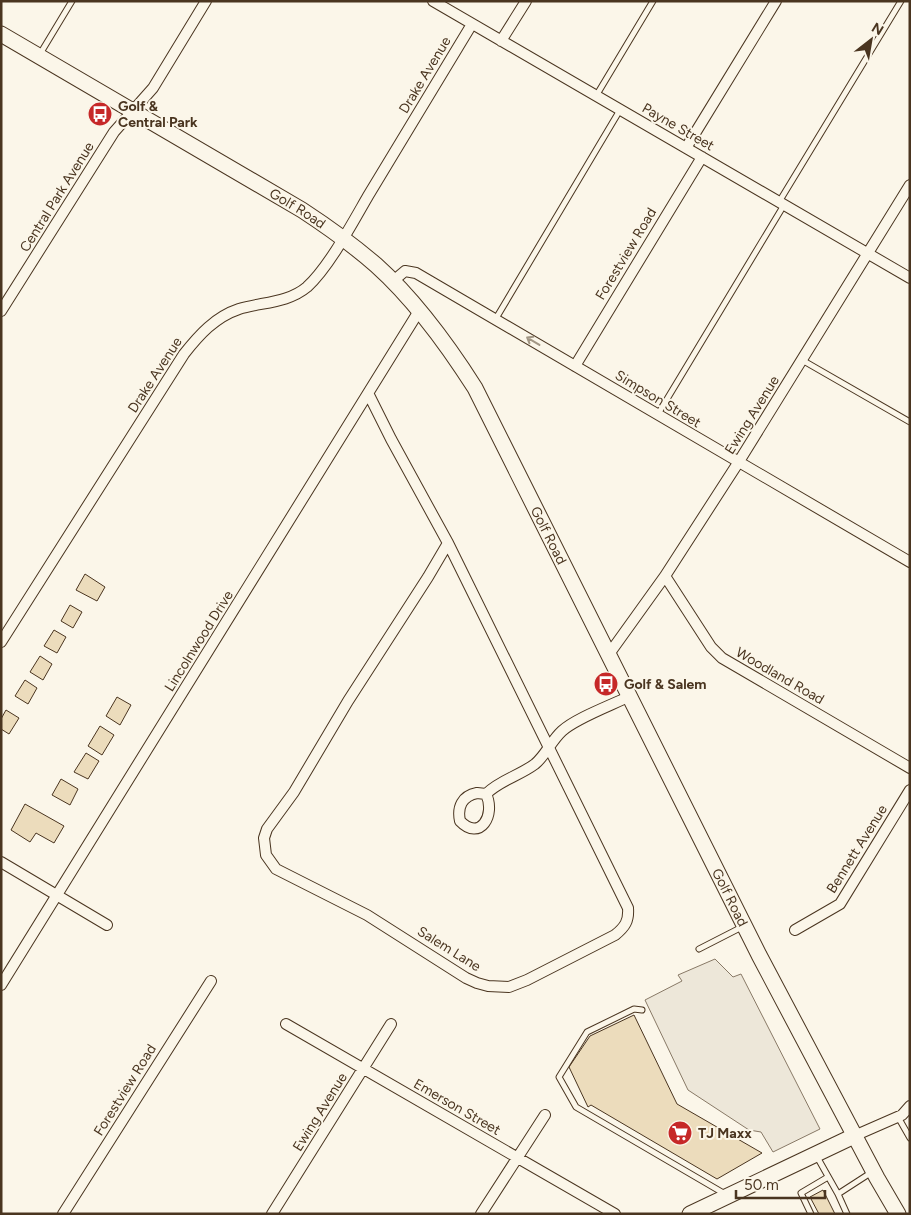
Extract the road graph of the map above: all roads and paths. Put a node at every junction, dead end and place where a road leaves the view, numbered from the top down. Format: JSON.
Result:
{"nodes":[{"id":1,"x":72,"y":1,"type":"edge"},
{"id":2,"x":206,"y":1,"type":"edge"},
{"id":3,"x":433,"y":1,"type":"edge"},
{"id":4,"x":526,"y":1,"type":"edge"},
{"id":5,"x":653,"y":1,"type":"edge"},
{"id":6,"x":776,"y":1,"type":"edge"},
{"id":7,"x":901,"y":1,"type":"edge"},
{"id":8,"x":472,"y":24,"type":"junction"},
{"id":9,"x":1,"y":34,"type":"edge"},
{"id":10,"x":501,"y":41,"type":"junction"},
{"id":11,"x":38,"y":56,"type":"junction"},
{"id":12,"x":596,"y":96,"type":"junction"},
{"id":13,"x":620,"y":110,"type":"junction"},
{"id":14,"x":133,"y":111,"type":"junction"},
{"id":15,"x":686,"y":148,"type":"junction"},
{"id":16,"x":702,"y":156,"type":"junction"},
{"id":17,"x":910,"y":185,"type":"edge"},
{"id":18,"x":782,"y":203,"type":"junction"},
{"id":19,"x":343,"y":238,"type":"junction"},
{"id":20,"x":868,"y":253,"type":"junction"},
{"id":21,"x":910,"y":278,"type":"edge"},
{"id":22,"x":392,"y":282,"type":"junction"},
{"id":23,"x":1,"y":311,"type":"edge"},
{"id":24,"x":419,"y":311,"type":"junction"},
{"id":25,"x":495,"y":320,"type":"junction"},
{"id":26,"x":802,"y":360,"type":"junction"},
{"id":27,"x":574,"y":366,"type":"junction"},
{"id":28,"x":368,"y":392,"type":"junction"},
{"id":29,"x":657,"y":415,"type":"junction"},
{"id":30,"x":910,"y":422,"type":"edge"},
{"id":31,"x":738,"y":463,"type":"junction"},
{"id":32,"x":448,"y":543,"type":"junction"},
{"id":33,"x":910,"y":562,"type":"edge"},
{"id":34,"x":665,"y":576,"type":"junction"},
{"id":35,"x":1,"y":642,"type":"edge"},
{"id":36,"x":609,"y":654,"type":"junction"},
{"id":37,"x":630,"y":696,"type":"junction"},
{"id":38,"x":550,"y":748,"type":"junction"},
{"id":39,"x":910,"y":768,"type":"edge"},
{"id":40,"x":910,"y":790,"type":"edge"},
{"id":41,"x":486,"y":794,"type":"dead end"},
{"id":42,"x":1,"y":862,"type":"edge"},
{"id":43,"x":58,"y":896,"type":"junction"},
{"id":44,"x":106,"y":925,"type":"dead end"},
{"id":45,"x":744,"y":925,"type":"junction"},
{"id":46,"x":795,"y":930,"type":"dead end"},
{"id":47,"x":699,"y":949,"type":"dead end"},
{"id":48,"x":211,"y":981,"type":"dead end"},
{"id":49,"x":1,"y":985,"type":"edge"},
{"id":50,"x":642,"y":1010,"type":"dead end"},
{"id":51,"x":286,"y":1024,"type":"dead end"},
{"id":52,"x":390,"y":1024,"type":"dead end"},
{"id":53,"x":363,"y":1069,"type":"junction"},
{"id":54,"x":910,"y":1106,"type":"edge"},
{"id":55,"x":545,"y":1115,"type":"dead end"},
{"id":56,"x":898,"y":1117,"type":"junction"},
{"id":57,"x":854,"y":1136,"type":"junction"},
{"id":58,"x":910,"y":1138,"type":"edge"},
{"id":59,"x":815,"y":1155,"type":"junction"},
{"id":60,"x":517,"y":1158,"type":"junction"},
{"id":61,"x":873,"y":1171,"type":"junction"},
{"id":62,"x":828,"y":1177,"type":"junction"},
{"id":63,"x":838,"y":1194,"type":"junction"},
{"id":64,"x":728,"y":1196,"type":"junction"},
{"id":65,"x":887,"y":1196,"type":"junction"},
{"id":66,"x":63,"y":1214,"type":"edge"},
{"id":67,"x":272,"y":1214,"type":"edge"},
{"id":68,"x":482,"y":1214,"type":"edge"},
{"id":69,"x":615,"y":1214,"type":"edge"},
{"id":70,"x":690,"y":1214,"type":"edge"},
{"id":71,"x":811,"y":1214,"type":"edge"},
{"id":72,"x":847,"y":1214,"type":"edge"},
{"id":73,"x":884,"y":1214,"type":"edge"},
{"id":74,"x":898,"y":1214,"type":"edge"}],
"edges":[{"from":1,"to":11,"type":"lane"},
{"from":2,"to":14,"type":"street","name":"Central Park Avenue"},
{"from":3,"to":8,"type":"street","name":"Payne Street"},
{"from":4,"to":10,"type":"street"},
{"from":5,"to":12,"type":"lane"},
{"from":6,"to":15,"type":"street"},
{"from":7,"to":18,"type":"lane"},
{"from":8,"to":10,"type":"street","name":"Payne Street"},
{"from":8,"to":19,"type":"street","name":"Drake Avenue"},
{"from":9,"to":11,"type":"main road","name":"Golf Road"},
{"from":10,"to":12,"type":"street","name":"Payne Street"},
{"from":11,"to":14,"type":"main road","name":"Golf Road"},
{"from":12,"to":13,"type":"street","name":"Payne Street"},
{"from":13,"to":15,"type":"street","name":"Payne Street"},
{"from":13,"to":25,"type":"lane"},
{"from":14,"to":19,"type":"main road","name":"Golf Road"},
{"from":14,"to":23,"type":"street","name":"Central Park Avenue"},
{"from":15,"to":16,"type":"street","name":"Payne Street"},
{"from":16,"to":18,"type":"street","name":"Payne Street"},
{"from":16,"to":27,"type":"street","name":"Forestview Road"},
{"from":17,"to":20,"type":"street","name":"Ewing Avenue"},
{"from":18,"to":20,"type":"street","name":"Payne Street"},
{"from":18,"to":29,"type":"lane"},
{"from":19,"to":22,"type":"main road","name":"Golf Road"},
{"from":19,"to":35,"type":"street","name":"Drake Avenue"},
{"from":20,"to":21,"type":"street","name":"Payne Street"},
{"from":20,"to":26,"type":"street","name":"Ewing Avenue"},
{"from":22,"to":24,"type":"main road","name":"Golf Road"},
{"from":22,"to":25,"type":"street","name":"Simpson Street"},
{"from":24,"to":28,"type":"street","name":"Lincolnwood Drive"},
{"from":24,"to":36,"type":"main road","name":"Golf Road"},
{"from":27,"to":25,"type":"street","name":"Simpson Street","one_way":true},
{"from":26,"to":30,"type":"lane"},
{"from":26,"to":31,"type":"street","name":"Ewing Avenue"},
{"from":27,"to":29,"type":"street","name":"Simpson Street"},
{"from":28,"to":32,"type":"street","name":"Salem Lane"},
{"from":28,"to":43,"type":"street","name":"Lincolnwood Drive"},
{"from":29,"to":31,"type":"street","name":"Simpson Street"},
{"from":31,"to":33,"type":"street","name":"Simpson Street"},
{"from":31,"to":34,"type":"street","name":"Ewing Avenue"},
{"from":32,"to":38,"type":"street","name":"Salem Lane"},
{"from":32,"to":38,"type":"street","name":"Salem Lane"},
{"from":34,"to":36,"type":"street","name":"Ewing Avenue"},
{"from":34,"to":39,"type":"street","name":"Woodland Road"},
{"from":36,"to":37,"type":"main road","name":"Golf Road"},
{"from":37,"to":38,"type":"street"},
{"from":37,"to":45,"type":"main road","name":"Golf Road"},
{"from":38,"to":41,"type":"street"},
{"from":40,"to":46,"type":"street","name":"Bennett Avenue"},
{"from":42,"to":43,"type":"street"},
{"from":43,"to":44,"type":"street"},
{"from":43,"to":49,"type":"street","name":"Lincolnwood Drive"},
{"from":45,"to":47,"type":"lane"},
{"from":45,"to":57,"type":"main road","name":"Golf Road"},
{"from":48,"to":66,"type":"street","name":"Forestview Road"},
{"from":50,"to":64,"type":"lane"},
{"from":51,"to":53,"type":"street","name":"Emerson Street"},
{"from":52,"to":53,"type":"street","name":"Ewing Avenue"},
{"from":53,"to":60,"type":"street","name":"Emerson Street"},
{"from":53,"to":67,"type":"street","name":"Ewing Avenue"},
{"from":54,"to":56,"type":"street"},
{"from":55,"to":60,"type":"street"},
{"from":56,"to":57,"type":"street"},
{"from":56,"to":58,"type":"lane"},
{"from":57,"to":59,"type":"main road"},
{"from":57,"to":61,"type":"main road","name":"Golf Road"},
{"from":59,"to":62,"type":"lane"},
{"from":59,"to":64,"type":"main road"},
{"from":60,"to":68,"type":"street"},
{"from":60,"to":69,"type":"street","name":"Emerson Street"},
{"from":61,"to":63,"type":"lane"},
{"from":61,"to":65,"type":"main road","name":"Golf Road"},
{"from":62,"to":63,"type":"lane"},
{"from":62,"to":71,"type":"lane"},
{"from":63,"to":72,"type":"lane"},
{"from":64,"to":70,"type":"main road"},
{"from":65,"to":73,"type":"main road"},
{"from":65,"to":74,"type":"main road","name":"Golf Road"}]}
